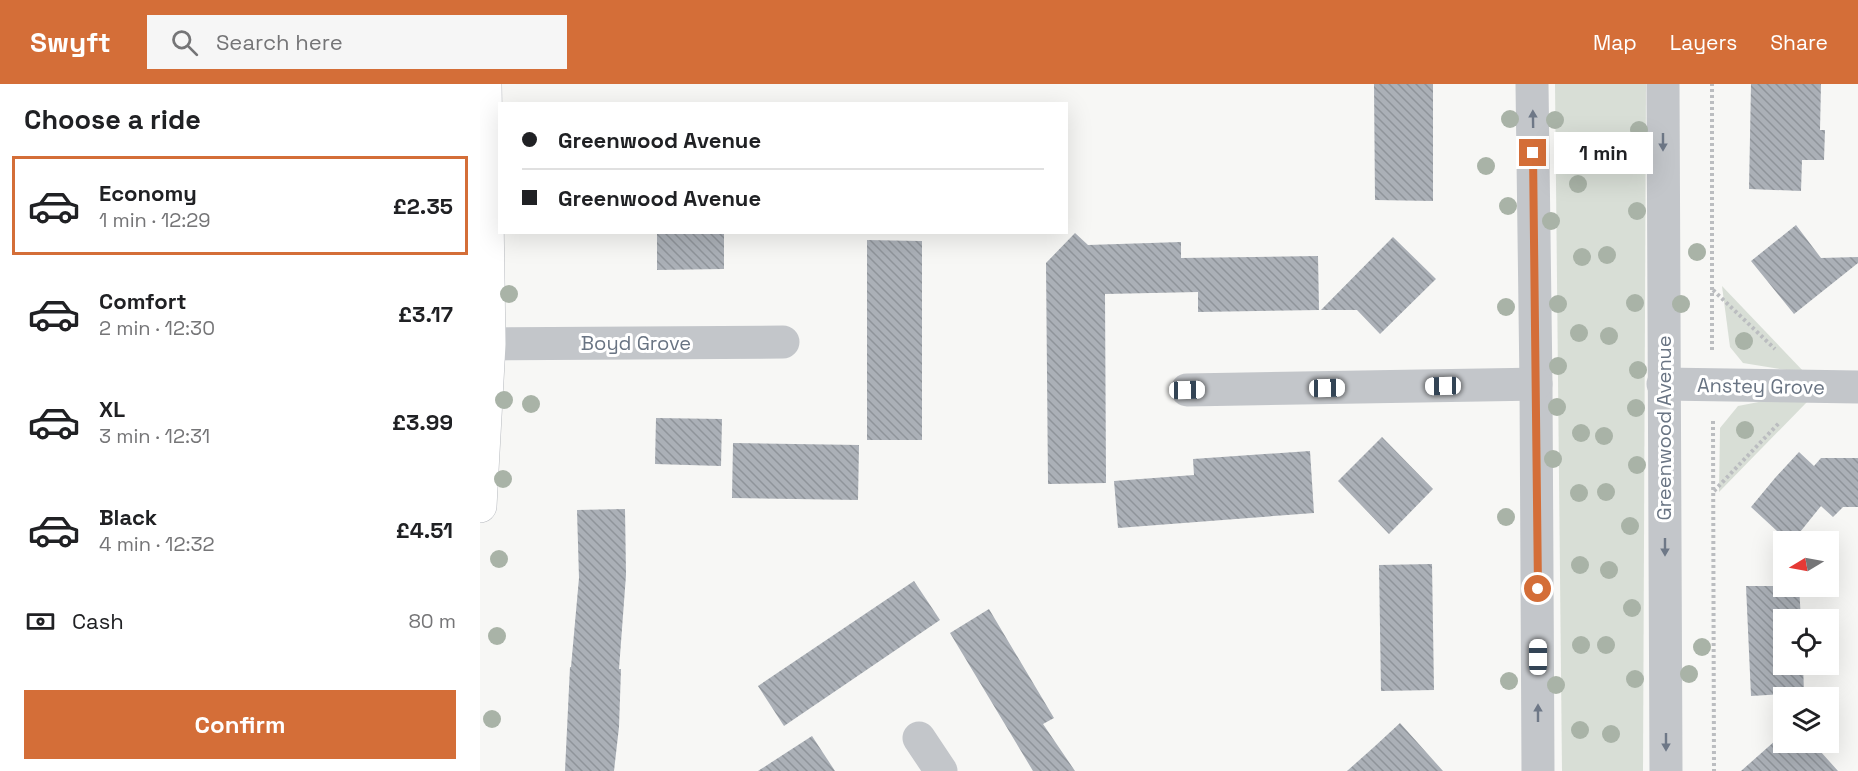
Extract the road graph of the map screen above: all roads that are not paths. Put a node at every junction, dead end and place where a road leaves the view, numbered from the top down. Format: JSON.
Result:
{"nodes":[{"id":1,"x":484,"y":84,"type":"edge"},
{"id":2,"x":1532,"y":84,"type":"edge"},
{"id":3,"x":1663,"y":84,"type":"edge"},
{"id":4,"x":783,"y":342,"type":"dead end"},
{"id":5,"x":489,"y":344,"type":"junction"},
{"id":6,"x":1536,"y":384,"type":"junction"},
{"id":7,"x":1664,"y":384,"type":"junction"},
{"id":8,"x":1858,"y":387,"type":"edge"},
{"id":9,"x":1187,"y":390,"type":"dead end"},
{"id":10,"x":480,"y":506,"type":"edge"},
{"id":11,"x":919,"y":738,"type":"dead end"},
{"id":12,"x":941,"y":771,"type":"edge"},
{"id":13,"x":1538,"y":771,"type":"edge"},
{"id":14,"x":1666,"y":771,"type":"edge"}],
"edges":[{"from":1,"to":5,"type":"main road"},
{"from":6,"to":2,"type":"street","one_way":true},
{"from":3,"to":7,"type":"street","name":"Greenwood Avenue","one_way":true},
{"from":4,"to":5,"type":"street","name":"Boyd Grove"},
{"from":5,"to":10,"type":"main road"},
{"from":6,"to":9,"type":"street"},
{"from":13,"to":6,"type":"street","one_way":true},
{"from":7,"to":8,"type":"street","name":"Anstey Grove"},
{"from":7,"to":14,"type":"street","name":"Greenwood Avenue","one_way":true},
{"from":11,"to":12,"type":"street"}]}
